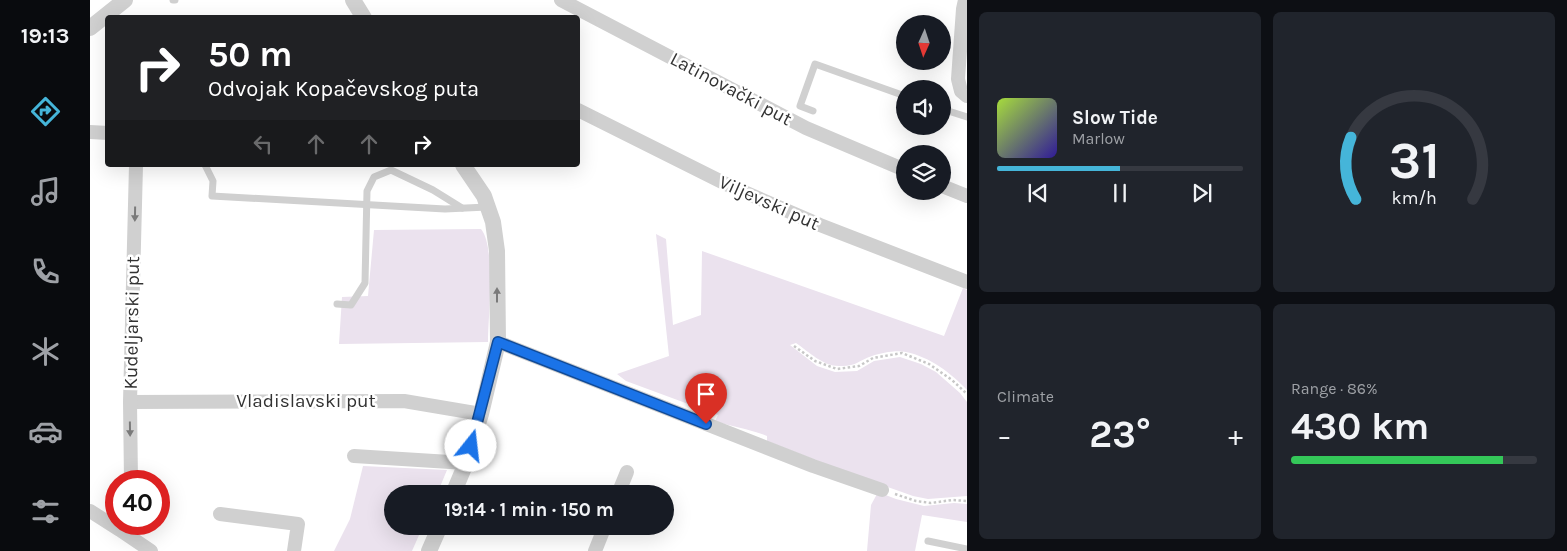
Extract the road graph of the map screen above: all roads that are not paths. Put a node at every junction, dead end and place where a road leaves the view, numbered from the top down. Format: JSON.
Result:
{"nodes":[{"id":1,"x":353,"y":0,"type":"edge"},
{"id":2,"x":561,"y":0,"type":"edge"},
{"id":3,"x":965,"y":6,"type":"edge"},
{"id":4,"x":362,"y":15,"type":"edge"},
{"id":5,"x":105,"y":18,"type":"edge"},
{"id":6,"x":90,"y":28,"type":"edge"},
{"id":7,"x":896,"y":93,"type":"edge"},
{"id":8,"x":967,"y":96,"type":"edge"},
{"id":9,"x":580,"y":111,"type":"edge"},
{"id":10,"x":813,"y":111,"type":"dead end"},
{"id":11,"x":951,"y":112,"type":"edge"},
{"id":12,"x":967,"y":117,"type":"edge"},
{"id":13,"x":90,"y":132,"type":"edge"},
{"id":14,"x":105,"y":134,"type":"edge"},
{"id":15,"x":896,"y":166,"type":"edge"},
{"id":16,"x":136,"y":167,"type":"edge"},
{"id":17,"x":206,"y":167,"type":"edge"},
{"id":18,"x":464,"y":167,"type":"edge"},
{"id":19,"x":951,"y":190,"type":"edge"},
{"id":20,"x":967,"y":196,"type":"edge"},
{"id":21,"x":367,"y":204,"type":"junction"},
{"id":22,"x":488,"y":207,"type":"junction"},
{"id":23,"x":462,"y":208,"type":"junction"},
{"id":24,"x":967,"y":282,"type":"edge"},
{"id":25,"x":337,"y":304,"type":"dead end"},
{"id":26,"x":498,"y":342,"type":"junction"},
{"id":27,"x":130,"y":402,"type":"junction"},
{"id":28,"x":480,"y":414,"type":"junction"},
{"id":29,"x":354,"y":456,"type":"dead end"},
{"id":30,"x":466,"y":463,"type":"junction"},
{"id":31,"x":131,"y":470,"type":"edge"},
{"id":32,"x":627,"y":472,"type":"dead end"},
{"id":33,"x":457,"y":485,"type":"edge"},
{"id":34,"x":622,"y":485,"type":"edge"},
{"id":35,"x":882,"y":490,"type":"road end"},
{"id":36,"x":90,"y":511,"type":"edge"},
{"id":37,"x":220,"y":514,"type":"dead end"},
{"id":38,"x":105,"y":518,"type":"edge"},
{"id":39,"x":131,"y":535,"type":"edge"},
{"id":40,"x":436,"y":535,"type":"edge"},
{"id":41,"x":601,"y":535,"type":"edge"},
{"id":42,"x":928,"y":540,"type":"dead end"},
{"id":43,"x":967,"y":549,"type":"edge"},
{"id":44,"x":150,"y":551,"type":"edge"},
{"id":45,"x":294,"y":551,"type":"edge"},
{"id":46,"x":429,"y":551,"type":"edge"},
{"id":47,"x":595,"y":551,"type":"edge"}],
"edges":[{"from":1,"to":4,"type":"street"},
{"from":2,"to":15,"type":"street","name":"Latinovački put"},
{"from":3,"to":8,"type":"street"},
{"from":5,"to":6,"type":"street"},
{"from":7,"to":10,"type":"lane"},
{"from":9,"to":24,"type":"street","name":"Viljevski put"},
{"from":11,"to":12,"type":"lane"},
{"from":13,"to":14,"type":"street"},
{"from":16,"to":27,"type":"street","name":"Kudeljarski put","one_way":true},
{"from":17,"to":21,"type":"lane"},
{"from":18,"to":22,"type":"street"},
{"from":19,"to":20,"type":"street"},
{"from":21,"to":23,"type":"lane"},
{"from":21,"to":23,"type":"lane"},
{"from":21,"to":25,"type":"lane"},
{"from":22,"to":23,"type":"lane"},
{"from":26,"to":22,"type":"street","one_way":true},
{"from":26,"to":28,"type":"street"},
{"from":26,"to":35,"type":"street"},
{"from":27,"to":28,"type":"street","name":"Vladislavski put"},
{"from":27,"to":31,"type":"street","name":"Kudeljarski put","one_way":true},
{"from":28,"to":30,"type":"street"},
{"from":29,"to":30,"type":"street"},
{"from":30,"to":33,"type":"street"},
{"from":32,"to":34,"type":"street"},
{"from":36,"to":38,"type":"street"},
{"from":37,"to":45,"type":"street"},
{"from":39,"to":44,"type":"street"},
{"from":40,"to":46,"type":"street"},
{"from":41,"to":47,"type":"street"},
{"from":42,"to":43,"type":"lane"}]}
